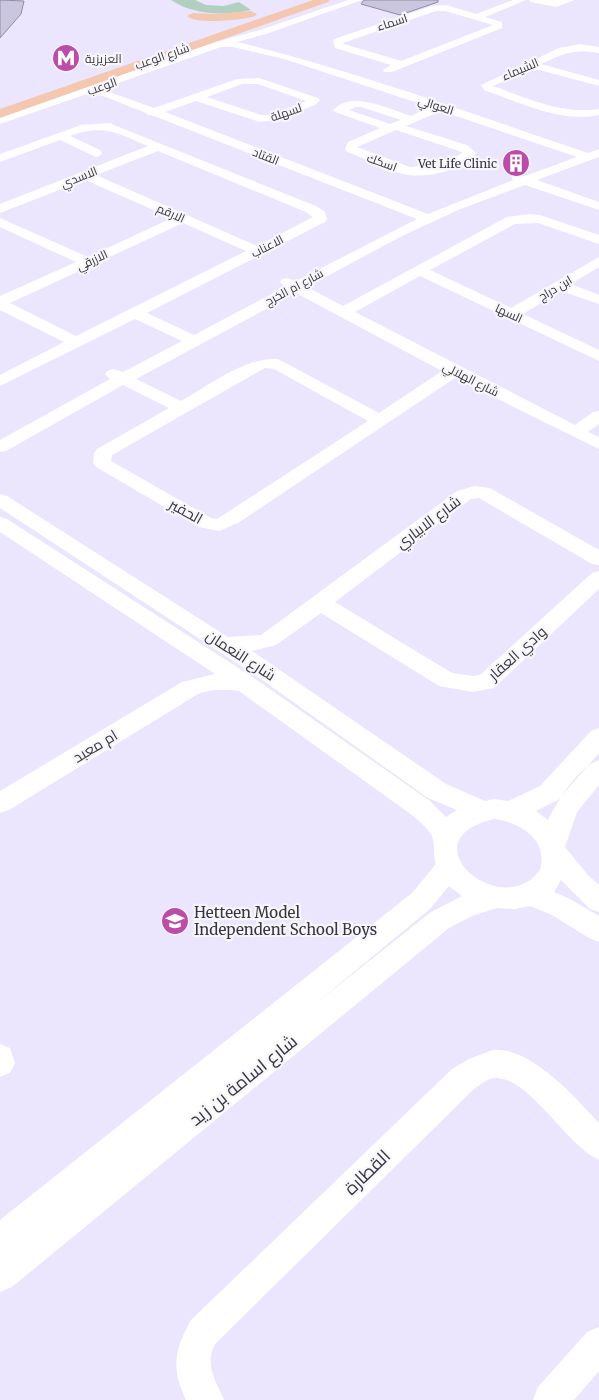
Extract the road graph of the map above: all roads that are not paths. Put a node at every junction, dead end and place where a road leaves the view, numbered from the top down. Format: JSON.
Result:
{"nodes":[{"id":1,"x":292,"y":0,"type":"edge"},
{"id":2,"x":308,"y":0,"type":"edge"},
{"id":3,"x":324,"y":0,"type":"edge"},
{"id":4,"x":358,"y":0,"type":"edge"},
{"id":5,"x":521,"y":0,"type":"edge"},
{"id":6,"x":534,"y":0,"type":"edge"},
{"id":7,"x":570,"y":0,"type":"edge"},
{"id":8,"x":318,"y":14,"type":"junction"},
{"id":9,"x":476,"y":17,"type":"junction"},
{"id":10,"x":188,"y":20,"type":"dead end"},
{"id":11,"x":252,"y":24,"type":"junction"},
{"id":12,"x":215,"y":27,"type":"junction"},
{"id":13,"x":220,"y":44,"type":"junction"},
{"id":14,"x":177,"y":50,"type":"junction"},
{"id":15,"x":599,"y":50,"type":"edge"},
{"id":16,"x":137,"y":52,"type":"dead end"},
{"id":17,"x":282,"y":56,"type":"junction"},
{"id":18,"x":530,"y":64,"type":"junction"},
{"id":19,"x":402,"y":65,"type":"junction"},
{"id":20,"x":362,"y":80,"type":"junction"},
{"id":21,"x":599,"y":83,"type":"edge"},
{"id":22,"x":104,"y":89,"type":"junction"},
{"id":23,"x":86,"y":91,"type":"joint"},
{"id":24,"x":196,"y":97,"type":"junction"},
{"id":25,"x":36,"y":101,"type":"junction"},
{"id":26,"x":526,"y":101,"type":"junction"},
{"id":27,"x":440,"y":106,"type":"junction"},
{"id":28,"x":599,"y":112,"type":"edge"},
{"id":29,"x":152,"y":113,"type":"junction"},
{"id":30,"x":0,"y":114,"type":"edge"},
{"id":31,"x":482,"y":119,"type":"junction"},
{"id":32,"x":410,"y":120,"type":"junction"},
{"id":33,"x":0,"y":121,"type":"edge"},
{"id":34,"x":392,"y":127,"type":"junction"},
{"id":35,"x":60,"y":136,"type":"junction"},
{"id":36,"x":159,"y":146,"type":"junction"},
{"id":37,"x":96,"y":153,"type":"dead end"},
{"id":38,"x":591,"y":153,"type":"edge"},
{"id":39,"x":0,"y":158,"type":"edge"},
{"id":40,"x":286,"y":163,"type":"junction"},
{"id":41,"x":85,"y":175,"type":"junction"},
{"id":42,"x":519,"y":179,"type":"junction"},
{"id":43,"x":243,"y":181,"type":"junction"},
{"id":44,"x":599,"y":206,"type":"edge"},
{"id":45,"x":0,"y":209,"type":"edge"},
{"id":46,"x":422,"y":216,"type":"junction"},
{"id":47,"x":183,"y":218,"type":"junction"},
{"id":48,"x":0,"y":222,"type":"edge"},
{"id":49,"x":599,"y":240,"type":"edge"},
{"id":50,"x":257,"y":250,"type":"junction"},
{"id":51,"x":599,"y":261,"type":"edge"},
{"id":52,"x":88,"y":262,"type":"junction"},
{"id":53,"x":418,"y":270,"type":"junction"},
{"id":54,"x":292,"y":284,"type":"junction"},
{"id":55,"x":560,"y":285,"type":"junction"},
{"id":56,"x":599,"y":300,"type":"edge"},
{"id":57,"x":0,"y":303,"type":"edge"},
{"id":58,"x":344,"y":311,"type":"junction"},
{"id":59,"x":135,"y":313,"type":"junction"},
{"id":60,"x":511,"y":314,"type":"junction"},
{"id":61,"x":189,"y":338,"type":"junction"},
{"id":62,"x":76,"y":342,"type":"junction"},
{"id":63,"x":599,"y":356,"type":"edge"},
{"id":64,"x":454,"y":371,"type":"junction"},
{"id":65,"x":118,"y":376,"type":"junction"},
{"id":66,"x":0,"y":382,"type":"edge"},
{"id":67,"x":182,"y":408,"type":"junction"},
{"id":68,"x":599,"y":416,"type":"edge"},
{"id":69,"x":379,"y":420,"type":"junction"},
{"id":70,"x":576,"y":432,"type":"junction"},
{"id":71,"x":0,"y":433,"type":"edge"},
{"id":72,"x":599,"y":444,"type":"edge"},
{"id":73,"x":0,"y":447,"type":"edge"},
{"id":74,"x":0,"y":500,"type":"edge"},
{"id":75,"x":5,"y":529,"type":"edge"},
{"id":76,"x":599,"y":559,"type":"edge"},
{"id":77,"x":599,"y":578,"type":"edge"},
{"id":78,"x":320,"y":603,"type":"junction"},
{"id":79,"x":268,"y":640,"type":"junction"},
{"id":80,"x":224,"y":644,"type":"junction"},
{"id":81,"x":189,"y":645,"type":"junction"},
{"id":82,"x":269,"y":674,"type":"junction"},
{"id":83,"x":246,"y":684,"type":"junction"},
{"id":84,"x":190,"y":688,"type":"junction"},
{"id":85,"x":599,"y":737,"type":"edge"},
{"id":86,"x":599,"y":769,"type":"edge"},
{"id":87,"x":0,"y":803,"type":"edge"},
{"id":88,"x":481,"y":810,"type":"junction"},
{"id":89,"x":508,"y":810,"type":"junction"},
{"id":90,"x":446,"y":839,"type":"junction"},
{"id":91,"x":554,"y":851,"type":"junction"},
{"id":92,"x":449,"y":867,"type":"junction"},
{"id":93,"x":530,"y":894,"type":"junction"},
{"id":94,"x":493,"y":898,"type":"junction"},
{"id":95,"x":599,"y":900,"type":"edge"},
{"id":96,"x":599,"y":930,"type":"edge"},
{"id":97,"x":0,"y":1058,"type":"edge"},
{"id":98,"x":0,"y":1063,"type":"edge"},
{"id":99,"x":599,"y":1145,"type":"edge"},
{"id":100,"x":0,"y":1240,"type":"edge"},
{"id":101,"x":0,"y":1275,"type":"edge"},
{"id":102,"x":599,"y":1344,"type":"edge"},
{"id":103,"x":206,"y":1400,"type":"edge"},
{"id":104,"x":551,"y":1400,"type":"edge"}],
"edges":[{"from":1,"to":11,"type":"main road","name":"شارع الوعب"},
{"from":2,"to":11,"type":"main road"},
{"from":3,"to":11,"type":"main road","name":"شارع الوعب"},
{"from":4,"to":8,"type":"street"},
{"from":5,"to":9,"type":"street"},
{"from":6,"to":7,"type":"street"},
{"from":8,"to":11,"type":"main road"},
{"from":8,"to":11,"type":"street","name":"الوعب"},
{"from":9,"to":19,"type":"street","name":"اسماء"},
{"from":9,"to":19,"type":"street","name":"اسماء"},
{"from":10,"to":11,"type":"main road"},
{"from":11,"to":12,"type":"main road"},
{"from":11,"to":13,"type":"street","name":"الوعب"},
{"from":11,"to":14,"type":"main road","name":"شارع الوعب"},
{"from":11,"to":17,"type":"street","name":"العوالي"},
{"from":12,"to":16,"type":"main road","name":"شارع الوعب"},
{"from":12,"to":25,"type":"main road"},
{"from":13,"to":14,"type":"main road"},
{"from":13,"to":17,"type":"street","name":"العوالي"},
{"from":13,"to":22,"type":"street","name":"الوعب"},
{"from":14,"to":25,"type":"main road","name":"شارع الوعب"},
{"from":15,"to":18,"type":"street","name":"الشيماء"},
{"from":17,"to":20,"type":"street","name":"العوالي"},
{"from":18,"to":21,"type":"street"},
{"from":18,"to":26,"type":"street","name":"الشيماء"},
{"from":19,"to":20,"type":"street","name":"اسماء"},
{"from":20,"to":27,"type":"street","name":"العوالي"},
{"from":22,"to":23,"type":"street","name":"القتاد"},
{"from":22,"to":29,"type":"street","name":"القتاد"},
{"from":23,"to":33,"type":"street","name":"الوعب"},
{"from":24,"to":24,"type":"street","name":"لسهلة"},
{"from":24,"to":29,"type":"street","name":"لسهلة"},
{"from":25,"to":30,"type":"main road","name":"شارع الوعب"},
{"from":26,"to":28,"type":"street","name":"الشيماء"},
{"from":26,"to":31,"type":"street"},
{"from":27,"to":31,"type":"street","name":"العوالي"},
{"from":27,"to":32,"type":"street","name":"اسكك"},
{"from":29,"to":40,"type":"street","name":"القتاد"},
{"from":31,"to":38,"type":"street","name":"العوالي"},
{"from":32,"to":34,"type":"street","name":"اسكك"},
{"from":32,"to":34,"type":"street"},
{"from":34,"to":34,"type":"street","name":"اسكك"},
{"from":35,"to":36,"type":"street","name":"الاعناب"},
{"from":35,"to":37,"type":"street"},
{"from":35,"to":39,"type":"street","name":"الاعناب"},
{"from":36,"to":41,"type":"street","name":"الاسدي"},
{"from":36,"to":43,"type":"street","name":"الاعناب"},
{"from":38,"to":42,"type":"street","name":"شارع ام الخرج"},
{"from":40,"to":43,"type":"street"},
{"from":40,"to":46,"type":"street","name":"القتاد"},
{"from":41,"to":45,"type":"street","name":"الاسدي"},
{"from":41,"to":47,"type":"street","name":"الارقم"},
{"from":42,"to":44,"type":"street"},
{"from":42,"to":46,"type":"street","name":"شارع ام الخرج"},
{"from":43,"to":50,"type":"street","name":"الاعناب"},
{"from":46,"to":54,"type":"street","name":"شارع ام الخرج"},
{"from":47,"to":50,"type":"street","name":"الارقم"},
{"from":47,"to":52,"type":"street","name":"الازرقي"},
{"from":48,"to":52,"type":"street"},
{"from":49,"to":53,"type":"street"},
{"from":50,"to":59,"type":"street","name":"الاعناب"},
{"from":51,"to":55,"type":"street","name":"ابن دراج"},
{"from":52,"to":57,"type":"street","name":"الازرقي"},
{"from":53,"to":58,"type":"street"},
{"from":53,"to":60,"type":"street","name":"السها"},
{"from":54,"to":58,"type":"street","name":"شارع الهلالي"},
{"from":54,"to":61,"type":"street","name":"شارع ام الخرج"},
{"from":55,"to":56,"type":"street"},
{"from":55,"to":60,"type":"street","name":"ابن دراج"},
{"from":57,"to":62,"type":"street"},
{"from":58,"to":64,"type":"street","name":"شارع الهلالي"},
{"from":59,"to":61,"type":"street"},
{"from":59,"to":62,"type":"street","name":"الاعناب"},
{"from":60,"to":63,"type":"street","name":"السها"},
{"from":61,"to":65,"type":"street","name":"شارع ام الخرج"},
{"from":62,"to":66,"type":"street","name":"الاعناب"},
{"from":64,"to":69,"type":"street","name":"الحفير"},
{"from":64,"to":70,"type":"street","name":"شارع الهلالي"},
{"from":65,"to":67,"type":"street"},
{"from":65,"to":71,"type":"street","name":"شارع ام الخرج"},
{"from":65,"to":73,"type":"street","name":"شارع ام الخرج"},
{"from":67,"to":69,"type":"street","name":"الحفير"},
{"from":67,"to":69,"type":"street","name":"الحفير"},
{"from":68,"to":70,"type":"street"},
{"from":70,"to":72,"type":"street","name":"شارع الهلالي"},
{"from":74,"to":80,"type":"street","name":"شارع النعمان"},
{"from":75,"to":81,"type":"street","name":"شارع النعمان"},
{"from":76,"to":78,"type":"street","name":"شارع الابياري"},
{"from":77,"to":78,"type":"street","name":"وادي العقار"},
{"from":78,"to":79,"type":"street","name":"شارع الابياري"},
{"from":79,"to":80,"type":"street","name":"شارع الابياري"},
{"from":79,"to":82,"type":"street"},
{"from":80,"to":82,"type":"street","name":"شارع النعمان"},
{"from":81,"to":83,"type":"street","name":"شارع النعمان"},
{"from":81,"to":84,"type":"street"},
{"from":82,"to":88,"type":"street","name":"شارع النعمان"},
{"from":83,"to":84,"type":"street","name":"ام معبد"},
{"from":83,"to":90,"type":"street","name":"شارع النعمان"},
{"from":84,"to":87,"type":"street","name":"ام معبد"},
{"from":85,"to":89,"type":"street"},
{"from":86,"to":91,"type":"street"},
{"from":88,"to":89,"type":"street"},
{"from":88,"to":90,"type":"street"},
{"from":89,"to":91,"type":"street"},
{"from":90,"to":92,"type":"street"},
{"from":91,"to":93,"type":"street"},
{"from":91,"to":95,"type":"street"},
{"from":92,"to":94,"type":"street"},
{"from":92,"to":100,"type":"street","name":"شارع اسامة بن زيد"},
{"from":93,"to":94,"type":"street"},
{"from":93,"to":96,"type":"street"},
{"from":94,"to":101,"type":"street","name":"شارع اسامة بن زيد"},
{"from":97,"to":98,"type":"street"},
{"from":99,"to":103,"type":"street","name":"القطارة"},
{"from":102,"to":104,"type":"street"}]}
